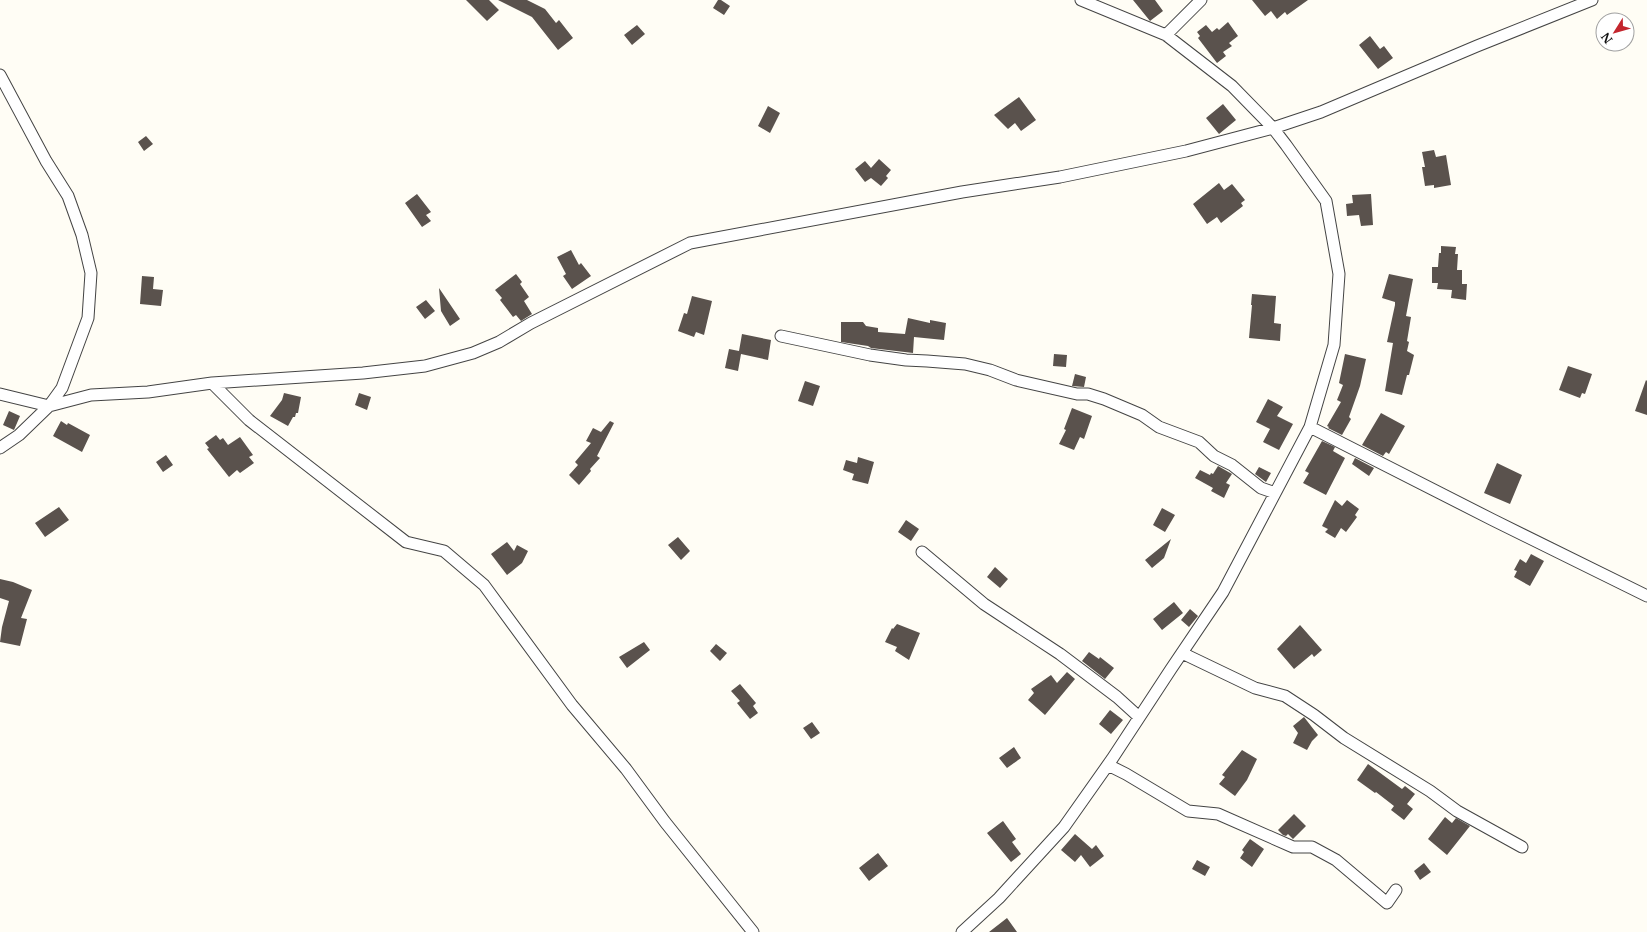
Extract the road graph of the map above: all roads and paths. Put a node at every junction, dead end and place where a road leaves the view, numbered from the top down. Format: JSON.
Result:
{"nodes":[{"id":1,"x":1080,"y":0,"type":"edge"},
{"id":2,"x":1201,"y":0,"type":"edge"},
{"id":3,"x":1592,"y":0,"type":"edge"},
{"id":4,"x":1166,"y":35,"type":"junction"},
{"id":5,"x":0,"y":75,"type":"edge"},
{"id":6,"x":1273,"y":128,"type":"junction"},
{"id":7,"x":781,"y":336,"type":"dead end"},
{"id":8,"x":212,"y":383,"type":"junction"},
{"id":9,"x":0,"y":394,"type":"edge"},
{"id":10,"x":49,"y":406,"type":"junction"},
{"id":11,"x":1310,"y":427,"type":"junction"},
{"id":12,"x":0,"y":448,"type":"edge"},
{"id":13,"x":1275,"y":492,"type":"junction"},
{"id":14,"x":922,"y":552,"type":"dead end"},
{"id":15,"x":1647,"y":596,"type":"edge"},
{"id":16,"x":1182,"y":653,"type":"junction"},
{"id":17,"x":1139,"y":717,"type":"junction"},
{"id":18,"x":1108,"y":765,"type":"junction"},
{"id":19,"x":1522,"y":847,"type":"dead end"},
{"id":20,"x":1396,"y":890,"type":"dead end"},
{"id":21,"x":753,"y":932,"type":"edge"},
{"id":22,"x":962,"y":932,"type":"edge"}],
"edges":[{"from":1,"to":4,"type":"street"},
{"from":2,"to":4,"type":"street"},
{"from":3,"to":6,"type":"street"},
{"from":4,"to":6,"type":"street"},
{"from":5,"to":10,"type":"street"},
{"from":6,"to":8,"type":"street"},
{"from":6,"to":11,"type":"street"},
{"from":7,"to":13,"type":"street"},
{"from":8,"to":10,"type":"street"},
{"from":8,"to":21,"type":"street"},
{"from":9,"to":10,"type":"street"},
{"from":10,"to":12,"type":"street"},
{"from":11,"to":13,"type":"street"},
{"from":11,"to":15,"type":"street"},
{"from":13,"to":16,"type":"street"},
{"from":14,"to":17,"type":"street"},
{"from":16,"to":17,"type":"street"},
{"from":16,"to":19,"type":"street"},
{"from":17,"to":18,"type":"street"},
{"from":18,"to":20,"type":"street"},
{"from":18,"to":22,"type":"street"}]}
